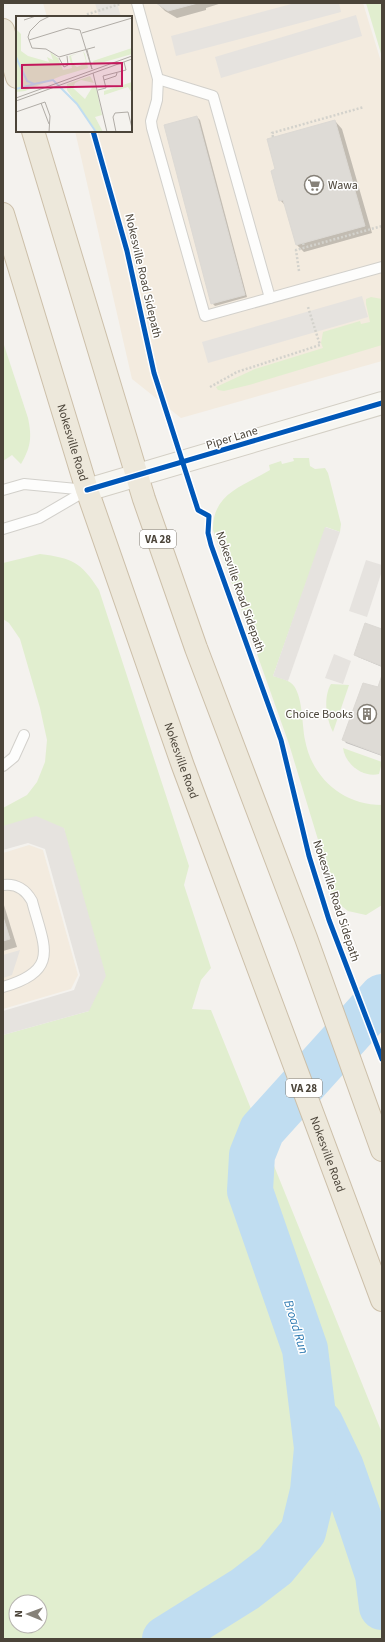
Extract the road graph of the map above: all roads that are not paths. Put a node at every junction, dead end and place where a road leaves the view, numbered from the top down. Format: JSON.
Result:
{"nodes":[{"id":1,"x":137,"y":3,"type":"edge"},
{"id":2,"x":3,"y":30,"type":"edge"},
{"id":3,"x":16,"y":74,"type":"edge"},
{"id":4,"x":158,"y":79,"type":"junction"},
{"id":5,"x":33,"y":132,"type":"edge"},
{"id":6,"x":3,"y":214,"type":"edge"},
{"id":7,"x":382,"y":267,"type":"edge"},
{"id":8,"x":270,"y":298,"type":"junction"},
{"id":9,"x":382,"y":404,"type":"edge"},
{"id":10,"x":137,"y":476,"type":"junction"},
{"id":11,"x":3,"y":490,"type":"edge"},
{"id":12,"x":87,"y":490,"type":"junction"},
{"id":13,"x":3,"y":529,"type":"edge"},
{"id":14,"x":24,"y":735,"type":"dead end"},
{"id":15,"x":3,"y":766,"type":"edge"},
{"id":16,"x":3,"y":885,"type":"edge"},
{"id":17,"x":3,"y":987,"type":"edge"},
{"id":18,"x":382,"y":1150,"type":"edge"},
{"id":19,"x":382,"y":1300,"type":"edge"}],
"edges":[{"from":1,"to":4,"type":"lane"},
{"from":2,"to":3,"type":"highway"},
{"from":4,"to":8,"type":"lane"},
{"from":4,"to":8,"type":"lane"},
{"from":5,"to":10,"type":"highway","number":"VA 28"},
{"from":6,"to":12,"type":"highway","name":"Nokesville Road","number":"VA 28"},
{"from":7,"to":8,"type":"lane"},
{"from":9,"to":10,"type":"street","name":"Piper Lane"},
{"from":10,"to":12,"type":"street","name":"Piper Lane"},
{"from":10,"to":18,"type":"highway","number":"VA 28"},
{"from":11,"to":12,"type":"lane"},
{"from":12,"to":13,"type":"lane"},
{"from":12,"to":19,"type":"highway","name":"Nokesville Road","number":"VA 28"},
{"from":14,"to":15,"type":"lane"},
{"from":16,"to":17,"type":"lane"}]}
